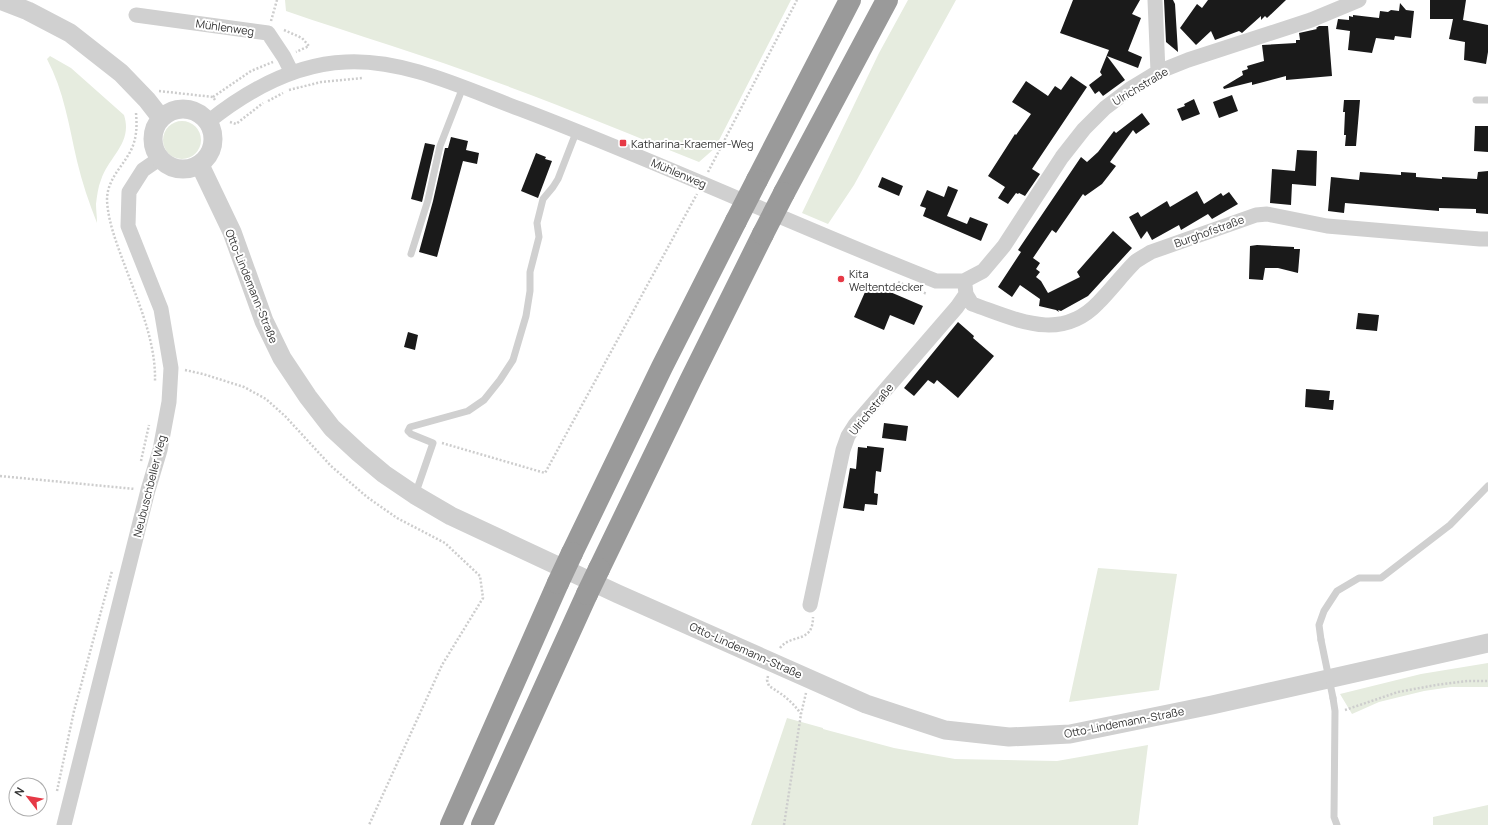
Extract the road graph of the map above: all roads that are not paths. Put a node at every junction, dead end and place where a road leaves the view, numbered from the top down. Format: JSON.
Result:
{"nodes":[{"id":1,"x":0,"y":0,"type":"edge"},
{"id":2,"x":850,"y":0,"type":"edge"},
{"id":3,"x":887,"y":0,"type":"edge"},
{"id":4,"x":1155,"y":0,"type":"edge"},
{"id":5,"x":1359,"y":0,"type":"edge"},
{"id":6,"x":136,"y":15,"type":"dead end"},
{"id":7,"x":1158,"y":72,"type":"junction"},
{"id":8,"x":292,"y":73,"type":"junction"},
{"id":9,"x":463,"y":87,"type":"junction"},
{"id":10,"x":1476,"y":100,"type":"dead end"},
{"id":11,"x":1488,"y":100,"type":"edge"},
{"id":12,"x":161,"y":118,"type":"junction"},
{"id":13,"x":208,"y":122,"type":"junction"},
{"id":14,"x":576,"y":130,"type":"junction"},
{"id":15,"x":159,"y":159,"type":"junction"},
{"id":16,"x":200,"y":165,"type":"junction"},
{"id":17,"x":1488,"y":238,"type":"edge"},
{"id":18,"x":411,"y":254,"type":"dead end"},
{"id":19,"x":965,"y":288,"type":"junction"},
{"id":20,"x":1488,"y":486,"type":"edge"},
{"id":21,"x":415,"y":495,"type":"junction"},
{"id":22,"x":810,"y":606,"type":"road end"},
{"id":23,"x":1488,"y":643,"type":"edge"},
{"id":24,"x":64,"y":825,"type":"edge"},
{"id":25,"x":451,"y":825,"type":"edge"},
{"id":26,"x":482,"y":825,"type":"edge"},
{"id":27,"x":1337,"y":825,"type":"edge"}],
"edges":[{"from":1,"to":12,"type":"street"},
{"from":2,"to":25,"type":"highway","bridge":true},
{"from":3,"to":26,"type":"highway","bridge":true},
{"from":4,"to":7,"type":"street"},
{"from":5,"to":7,"type":"street","name":"Ulrichstraße"},
{"from":6,"to":8,"type":"street","name":"Mühlenweg"},
{"from":7,"to":19,"type":"street","name":"Ulrichstraße"},
{"from":8,"to":9,"type":"street","name":"Mühlenweg"},
{"from":8,"to":13,"type":"street","name":"Mühlenweg"},
{"from":9,"to":14,"type":"street","name":"Mühlenweg"},
{"from":9,"to":18,"type":"lane"},
{"from":10,"to":11,"type":"lane"},
{"from":12,"to":13,"type":"street"},
{"from":12,"to":15,"type":"street"},
{"from":13,"to":16,"type":"street"},
{"from":14,"to":19,"type":"street","name":"Mühlenweg"},
{"from":14,"to":21,"type":"lane"},
{"from":15,"to":16,"type":"street"},
{"from":15,"to":24,"type":"street","name":"Neubuschbeller Weg"},
{"from":16,"to":21,"type":"street","name":"Otto-Lindemann-Straße"},
{"from":17,"to":19,"type":"street","name":"Burghofstraße"},
{"from":19,"to":22,"type":"street","name":"Ulrichstraße"},
{"from":20,"to":27,"type":"lane","bridge":true},
{"from":21,"to":23,"type":"street","name":"Otto-Lindemann-Straße"}]}
